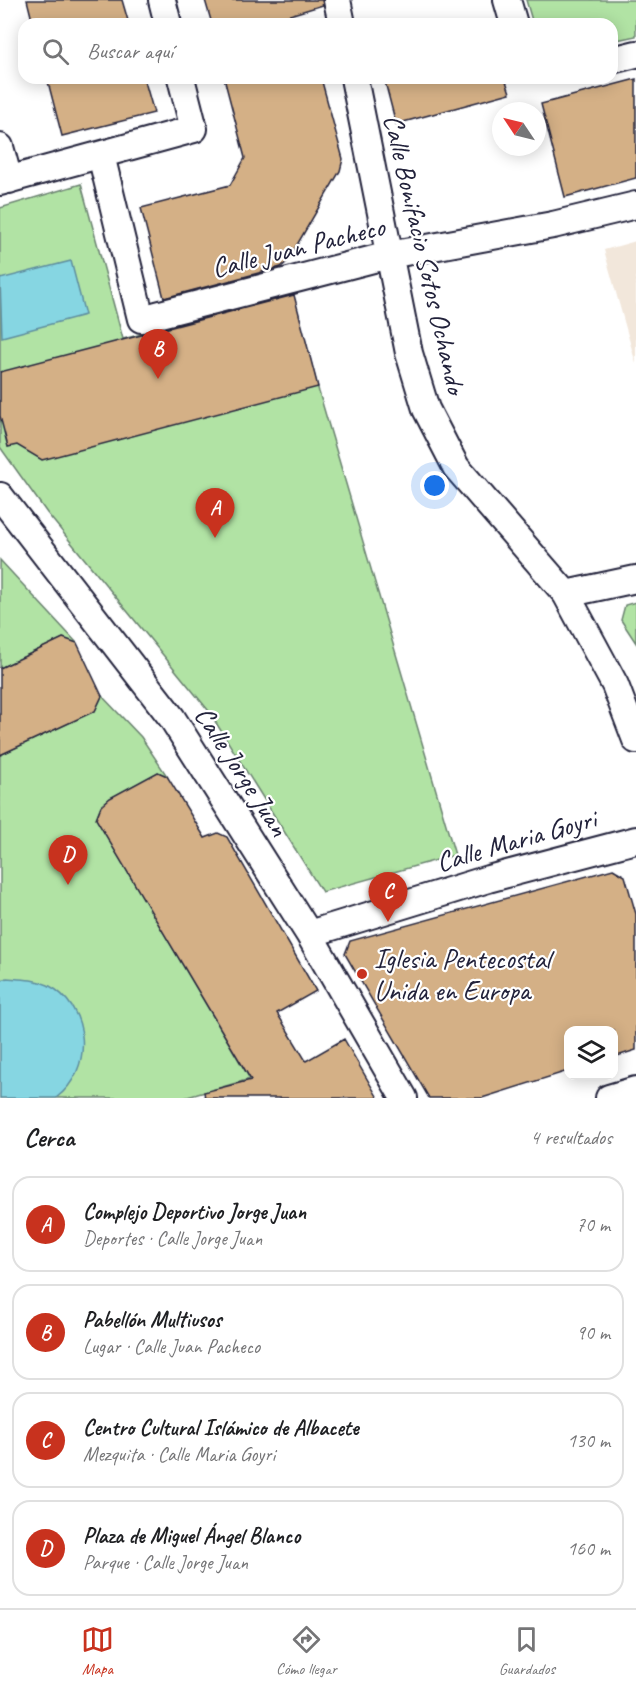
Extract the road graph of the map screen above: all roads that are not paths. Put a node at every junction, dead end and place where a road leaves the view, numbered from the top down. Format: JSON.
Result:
{"nodes":[{"id":1,"x":162,"y":0,"type":"edge"},
{"id":2,"x":338,"y":0,"type":"edge"},
{"id":3,"x":507,"y":0,"type":"edge"},
{"id":4,"x":166,"y":18,"type":"edge"},
{"id":5,"x":341,"y":18,"type":"edge"},
{"id":6,"x":512,"y":18,"type":"edge"},
{"id":7,"x":636,"y":54,"type":"edge"},
{"id":8,"x":618,"y":58,"type":"edge"},
{"id":9,"x":183,"y":84,"type":"edge"},
{"id":10,"x":355,"y":84,"type":"edge"},
{"id":11,"x":0,"y":147,"type":"edge"},
{"id":12,"x":101,"y":155,"type":"junction"},
{"id":13,"x":4,"y":181,"type":"edge"},
{"id":14,"x":636,"y":205,"type":"edge"},
{"id":15,"x":389,"y":255,"type":"junction"},
{"id":16,"x":0,"y":496,"type":"edge"},
{"id":17,"x":636,"y":579,"type":"edge"},
{"id":18,"x":566,"y":594,"type":"junction"},
{"id":19,"x":631,"y":710,"type":"edge"},
{"id":20,"x":636,"y":740,"type":"edge"},
{"id":21,"x":636,"y":840,"type":"edge"},
{"id":22,"x":309,"y":934,"type":"junction"},
{"id":23,"x":636,"y":1090,"type":"edge"},
{"id":24,"x":404,"y":1098,"type":"edge"},
{"id":25,"x":609,"y":1098,"type":"edge"}],
"edges":[{"from":1,"to":4,"type":"street"},
{"from":2,"to":5,"type":"street"},
{"from":3,"to":6,"type":"street"},
{"from":7,"to":8,"type":"street"},
{"from":9,"to":12,"type":"street"},
{"from":10,"to":15,"type":"street","name":"Calle Bonifacio Sotos Ochando"},
{"from":11,"to":13,"type":"street"},
{"from":12,"to":13,"type":"street"},
{"from":12,"to":15,"type":"street","name":"Calle Juan Pacheco"},
{"from":14,"to":15,"type":"street","name":"Calle Juan Pacheco"},
{"from":15,"to":18,"type":"street","name":"Calle Bonifacio Sotos Ochando"},
{"from":16,"to":22,"type":"street","name":"Calle Jorge Juan"},
{"from":17,"to":18,"type":"street"},
{"from":18,"to":19,"type":"street","name":"Calle Bonifacio Sotos Ochando"},
{"from":19,"to":20,"type":"street","name":"Calle Bonifacio Sotos Ochando"},
{"from":21,"to":22,"type":"street","name":"Calle Maria Goyri"},
{"from":22,"to":24,"type":"street","name":"Calle Jorge Juan"},
{"from":23,"to":25,"type":"street"}]}
